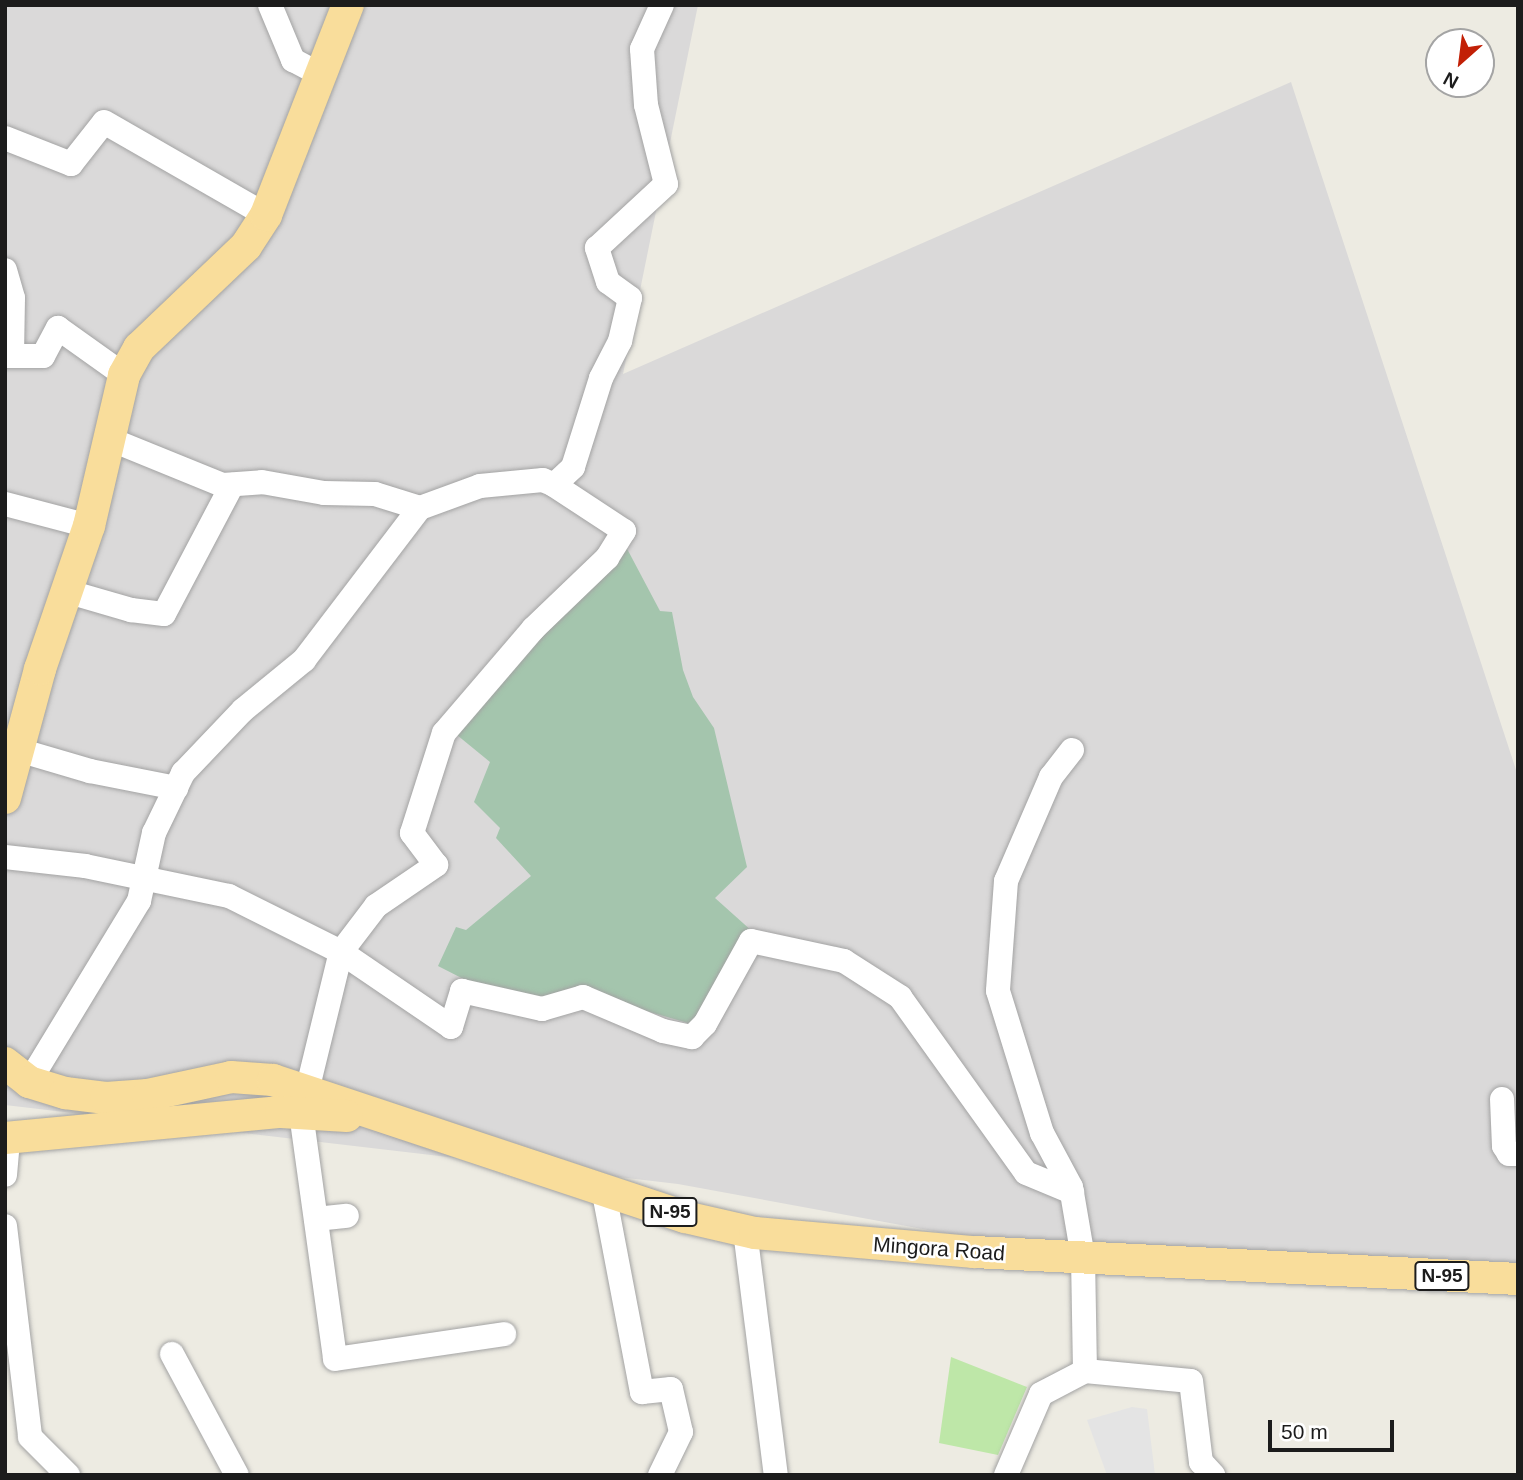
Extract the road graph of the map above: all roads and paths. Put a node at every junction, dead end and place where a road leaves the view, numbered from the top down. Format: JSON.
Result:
{"nodes":[{"id":1,"x":271,"y":5,"type":"edge"},
{"id":2,"x":348,"y":5,"type":"edge"},
{"id":3,"x":662,"y":5,"type":"edge"},
{"id":4,"x":321,"y":75,"type":"junction"},
{"id":5,"x":5,"y":138,"type":"edge"},
{"id":6,"x":266,"y":215,"type":"junction"},
{"id":7,"x":5,"y":270,"type":"edge"},
{"id":8,"x":9,"y":356,"type":"edge"},
{"id":9,"x":124,"y":375,"type":"junction"},
{"id":10,"x":107,"y":438,"type":"junction"},
{"id":11,"x":232,"y":485,"type":"junction"},
{"id":12,"x":554,"y":485,"type":"junction"},
{"id":13,"x":5,"y":504,"type":"edge"},
{"id":14,"x":420,"y":508,"type":"junction"},
{"id":15,"x":89,"y":526,"type":"junction"},
{"id":16,"x":69,"y":592,"type":"junction"},
{"id":17,"x":11,"y":747,"type":"edge"},
{"id":18,"x":1072,"y":750,"type":"dead end"},
{"id":19,"x":176,"y":788,"type":"junction"},
{"id":20,"x":5,"y":798,"type":"edge"},
{"id":21,"x":5,"y":858,"type":"edge"},
{"id":22,"x":143,"y":881,"type":"junction"},
{"id":23,"x":341,"y":952,"type":"junction"},
{"id":24,"x":17,"y":1072,"type":"edge"},
{"id":25,"x":1503,"y":1098,"type":"dead end"},
{"id":26,"x":304,"y":1102,"type":"junction"},
{"id":27,"x":7,"y":1139,"type":"edge"},
{"id":28,"x":1518,"y":1154,"type":"edge"},
{"id":29,"x":5,"y":1175,"type":"edge"},
{"id":30,"x":603,"y":1188,"type":"junction"},
{"id":31,"x":1072,"y":1192,"type":"junction"},
{"id":32,"x":347,"y":1216,"type":"dead end"},
{"id":33,"x":316,"y":1219,"type":"junction"},
{"id":34,"x":5,"y":1226,"type":"edge"},
{"id":35,"x":745,"y":1231,"type":"junction"},
{"id":36,"x":1083,"y":1257,"type":"junction"},
{"id":37,"x":1518,"y":1279,"type":"edge"},
{"id":38,"x":504,"y":1334,"type":"dead end"},
{"id":39,"x":172,"y":1354,"type":"dead end"},
{"id":40,"x":1085,"y":1371,"type":"junction"},
{"id":41,"x":1206,"y":1471,"type":"edge"},
{"id":42,"x":68,"y":1475,"type":"edge"},
{"id":43,"x":237,"y":1475,"type":"edge"},
{"id":44,"x":660,"y":1475,"type":"edge"},
{"id":45,"x":776,"y":1475,"type":"edge"},
{"id":46,"x":1006,"y":1475,"type":"edge"}],
"edges":[{"from":1,"to":4,"type":"street"},
{"from":2,"to":4,"type":"main road"},
{"from":3,"to":12,"type":"street"},
{"from":4,"to":6,"type":"main road"},
{"from":5,"to":6,"type":"street"},
{"from":6,"to":9,"type":"main road"},
{"from":7,"to":8,"type":"street"},
{"from":8,"to":9,"type":"street"},
{"from":9,"to":10,"type":"main road"},
{"from":10,"to":11,"type":"street"},
{"from":10,"to":15,"type":"main road"},
{"from":11,"to":14,"type":"street"},
{"from":11,"to":16,"type":"street"},
{"from":12,"to":14,"type":"street"},
{"from":12,"to":23,"type":"street"},
{"from":13,"to":15,"type":"street"},
{"from":14,"to":19,"type":"street"},
{"from":15,"to":16,"type":"main road"},
{"from":16,"to":17,"type":"main road"},
{"from":17,"to":19,"type":"street"},
{"from":17,"to":20,"type":"main road"},
{"from":18,"to":31,"type":"street"},
{"from":19,"to":22,"type":"street"},
{"from":21,"to":22,"type":"street"},
{"from":22,"to":23,"type":"street"},
{"from":22,"to":24,"type":"street"},
{"from":23,"to":26,"type":"street"},
{"from":23,"to":31,"type":"street"},
{"from":24,"to":26,"type":"main road"},
{"from":25,"to":28,"type":"street"},
{"from":26,"to":27,"type":"main road","number":"N-95"},
{"from":26,"to":30,"type":"main road","name":"Mingora Road","number":"N-95"},
{"from":26,"to":33,"type":"street"},
{"from":27,"to":29,"type":"street"},
{"from":30,"to":35,"type":"main road","name":"Mingora Road","number":"N-95"},
{"from":30,"to":44,"type":"street"},
{"from":31,"to":36,"type":"street"},
{"from":32,"to":33,"type":"street"},
{"from":33,"to":38,"type":"street"},
{"from":34,"to":42,"type":"street"},
{"from":35,"to":36,"type":"main road","name":"Mingora Road","number":"N-95"},
{"from":35,"to":45,"type":"street"},
{"from":36,"to":37,"type":"main road","name":"Mingora Road","number":"N-95"},
{"from":36,"to":40,"type":"street"},
{"from":39,"to":43,"type":"street"},
{"from":40,"to":41,"type":"street"},
{"from":40,"to":46,"type":"street"}]}
